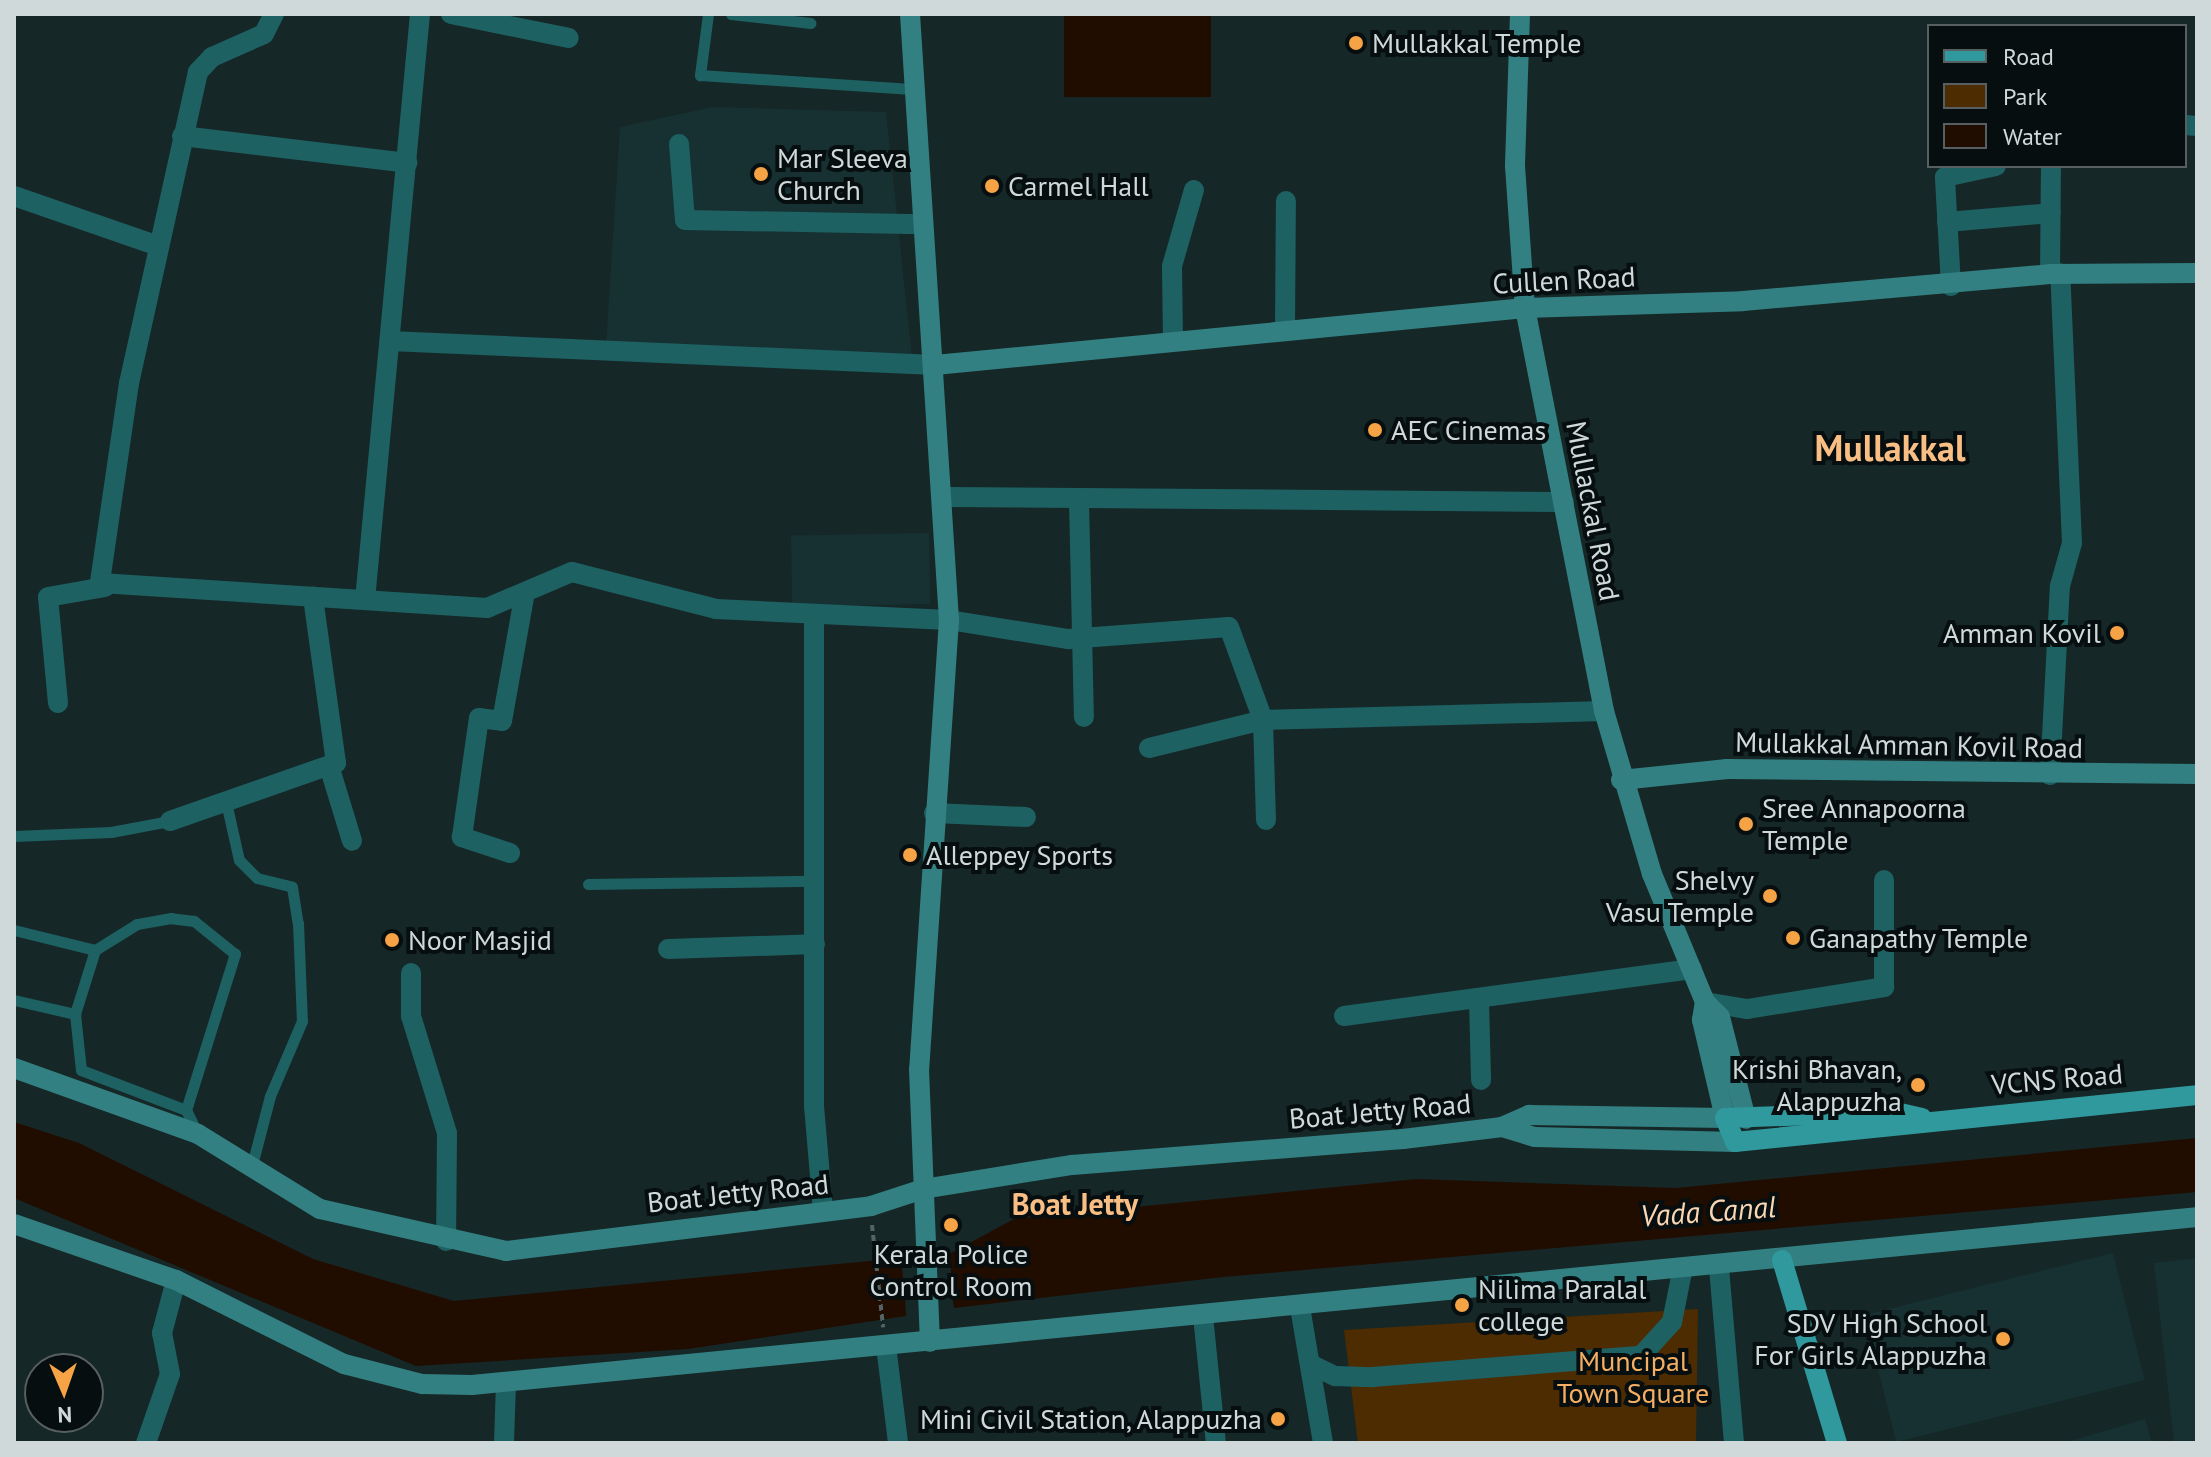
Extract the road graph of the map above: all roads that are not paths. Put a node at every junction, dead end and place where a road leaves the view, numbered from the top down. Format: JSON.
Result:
{"nodes":[{"id":1,"x":274,"y":14,"type":"edge"},
{"id":2,"x":420,"y":14,"type":"edge"},
{"id":3,"x":451,"y":14,"type":"edge"},
{"id":4,"x":708,"y":14,"type":"edge"},
{"id":5,"x":731,"y":14,"type":"edge"},
{"id":6,"x":910,"y":14,"type":"edge"},
{"id":7,"x":1520,"y":14,"type":"edge"},
{"id":8,"x":810,"y":23,"type":"dead end"},
{"id":9,"x":569,"y":38,"type":"dead end"},
{"id":10,"x":912,"y":89,"type":"junction"},
{"id":11,"x":182,"y":136,"type":"junction"},
{"id":12,"x":679,"y":144,"type":"dead end"},
{"id":13,"x":407,"y":163,"type":"junction"},
{"id":14,"x":1975,"y":168,"type":"edge"},
{"id":15,"x":2051,"y":168,"type":"edge"},
{"id":16,"x":1944,"y":171,"type":"edge"},
{"id":17,"x":1194,"y":190,"type":"dead end"},
{"id":18,"x":14,"y":196,"type":"edge"},
{"id":19,"x":1286,"y":201,"type":"dead end"},
{"id":20,"x":2051,"y":213,"type":"junction"},
{"id":21,"x":1947,"y":222,"type":"junction"},
{"id":22,"x":923,"y":224,"type":"junction"},
{"id":23,"x":158,"y":246,"type":"junction"},
{"id":24,"x":2055,"y":273,"type":"junction"},
{"id":25,"x":2197,"y":273,"type":"edge"},
{"id":26,"x":1951,"y":286,"type":"junction"},
{"id":27,"x":1525,"y":308,"type":"junction"},
{"id":28,"x":1285,"y":329,"type":"junction"},
{"id":29,"x":1173,"y":340,"type":"junction"},
{"id":30,"x":390,"y":341,"type":"junction"},
{"id":31,"x":935,"y":365,"type":"junction"},
{"id":32,"x":946,"y":497,"type":"junction"},
{"id":33,"x":1079,"y":501,"type":"junction"},
{"id":34,"x":1564,"y":502,"type":"junction"},
{"id":35,"x":105,"y":587,"type":"junction"},
{"id":36,"x":313,"y":597,"type":"junction"},
{"id":37,"x":524,"y":597,"type":"junction"},
{"id":38,"x":365,"y":600,"type":"junction"},
{"id":39,"x":814,"y":614,"type":"junction"},
{"id":40,"x":949,"y":620,"type":"junction"},
{"id":41,"x":1087,"y":638,"type":"junction"},
{"id":42,"x":58,"y":703,"type":"dead end"},
{"id":43,"x":1604,"y":711,"type":"junction"},
{"id":44,"x":1084,"y":717,"type":"dead end"},
{"id":45,"x":1263,"y":720,"type":"junction"},
{"id":46,"x":1149,"y":748,"type":"dead end"},
{"id":47,"x":330,"y":769,"type":"junction"},
{"id":48,"x":2197,"y":774,"type":"edge"},
{"id":49,"x":2050,"y":775,"type":"junction"},
{"id":50,"x":1621,"y":780,"type":"junction"},
{"id":51,"x":226,"y":802,"type":"junction"},
{"id":52,"x":934,"y":813,"type":"junction"},
{"id":53,"x":1026,"y":817,"type":"dead end"},
{"id":54,"x":1266,"y":820,"type":"dead end"},
{"id":55,"x":170,"y":821,"type":"joint"},
{"id":56,"x":14,"y":836,"type":"edge"},
{"id":57,"x":352,"y":841,"type":"dead end"},
{"id":58,"x":510,"y":853,"type":"dead end"},
{"id":59,"x":1884,"y":880,"type":"dead end"},
{"id":60,"x":815,"y":881,"type":"junction"},
{"id":61,"x":588,"y":884,"type":"dead end"},
{"id":62,"x":14,"y":930,"type":"edge"},
{"id":63,"x":815,"y":944,"type":"junction"},
{"id":64,"x":668,"y":949,"type":"dead end"},
{"id":65,"x":95,"y":950,"type":"junction"},
{"id":66,"x":1692,"y":969,"type":"junction"},
{"id":67,"x":411,"y":973,"type":"dead end"},
{"id":68,"x":14,"y":1000,"type":"edge"},
{"id":69,"x":1479,"y":1001,"type":"junction"},
{"id":70,"x":1705,"y":1002,"type":"junction"},
{"id":71,"x":75,"y":1014,"type":"junction"},
{"id":72,"x":1344,"y":1016,"type":"dead end"},
{"id":73,"x":14,"y":1068,"type":"edge"},
{"id":74,"x":1481,"y":1080,"type":"dead end"},
{"id":75,"x":2197,"y":1095,"type":"edge"},
{"id":76,"x":186,"y":1110,"type":"junction"},
{"id":77,"x":1736,"y":1118,"type":"junction"},
{"id":78,"x":1922,"y":1118,"type":"junction"},
{"id":79,"x":1502,"y":1127,"type":"junction"},
{"id":80,"x":198,"y":1134,"type":"junction"},
{"id":81,"x":1744,"y":1141,"type":"junction"},
{"id":82,"x":252,"y":1165,"type":"junction"},
{"id":83,"x":923,"y":1189,"type":"junction"},
{"id":84,"x":823,"y":1211,"type":"junction"},
{"id":85,"x":2197,"y":1217,"type":"edge"},
{"id":86,"x":14,"y":1224,"type":"edge"},
{"id":87,"x":446,"y":1241,"type":"junction"},
{"id":88,"x":1782,"y":1260,"type":"junction"},
{"id":89,"x":1719,"y":1268,"type":"junction"},
{"id":90,"x":1682,"y":1272,"type":"junction"},
{"id":91,"x":176,"y":1280,"type":"junction"},
{"id":92,"x":1300,"y":1307,"type":"junction"},
{"id":93,"x":1203,"y":1316,"type":"junction"},
{"id":94,"x":930,"y":1342,"type":"junction"},
{"id":95,"x":886,"y":1346,"type":"junction"},
{"id":96,"x":1310,"y":1364,"type":"junction"},
{"id":97,"x":506,"y":1382,"type":"junction"},
{"id":98,"x":146,"y":1443,"type":"edge"},
{"id":99,"x":504,"y":1443,"type":"edge"},
{"id":100,"x":898,"y":1443,"type":"edge"},
{"id":101,"x":1216,"y":1443,"type":"edge"},
{"id":102,"x":1323,"y":1443,"type":"edge"},
{"id":103,"x":1734,"y":1443,"type":"edge"},
{"id":104,"x":1837,"y":1443,"type":"edge"}],
"edges":[{"from":1,"to":11,"type":"street"},
{"from":2,"to":13,"type":"street"},
{"from":3,"to":9,"type":"street"},
{"from":4,"to":10,"type":"lane"},
{"from":5,"to":8,"type":"lane"},
{"from":6,"to":10,"type":"main road"},
{"from":7,"to":27,"type":"main road","name":"Mullackal Road"},
{"from":10,"to":22,"type":"main road"},
{"from":11,"to":13,"type":"street"},
{"from":11,"to":23,"type":"street"},
{"from":12,"to":22,"type":"street"},
{"from":13,"to":30,"type":"street"},
{"from":14,"to":16,"type":"street"},
{"from":15,"to":20,"type":"street"},
{"from":16,"to":21,"type":"street"},
{"from":17,"to":29,"type":"street"},
{"from":18,"to":23,"type":"street"},
{"from":19,"to":28,"type":"street"},
{"from":20,"to":21,"type":"street"},
{"from":20,"to":24,"type":"street"},
{"from":21,"to":26,"type":"street"},
{"from":22,"to":31,"type":"main road"},
{"from":23,"to":35,"type":"street"},
{"from":24,"to":25,"type":"main road","name":"Cullen Road"},
{"from":24,"to":26,"type":"main road","name":"Cullen Road"},
{"from":24,"to":49,"type":"street"},
{"from":26,"to":27,"type":"main road","name":"Cullen Road"},
{"from":27,"to":28,"type":"main road","name":"Cullen Road"},
{"from":27,"to":34,"type":"main road","name":"Mullackal Road"},
{"from":28,"to":29,"type":"main road","name":"Cullen Road"},
{"from":29,"to":31,"type":"main road","name":"Cullen Road"},
{"from":30,"to":31,"type":"street"},
{"from":30,"to":38,"type":"street"},
{"from":31,"to":32,"type":"main road"},
{"from":32,"to":33,"type":"street"},
{"from":32,"to":40,"type":"main road"},
{"from":33,"to":34,"type":"street"},
{"from":33,"to":41,"type":"street"},
{"from":34,"to":43,"type":"main road","name":"Mullackal Road"},
{"from":35,"to":36,"type":"street"},
{"from":35,"to":42,"type":"street"},
{"from":36,"to":38,"type":"street"},
{"from":36,"to":47,"type":"street"},
{"from":37,"to":38,"type":"street"},
{"from":37,"to":39,"type":"street"},
{"from":37,"to":58,"type":"street"},
{"from":39,"to":40,"type":"street"},
{"from":39,"to":60,"type":"street"},
{"from":40,"to":41,"type":"street"},
{"from":40,"to":52,"type":"main road"},
{"from":41,"to":44,"type":"street"},
{"from":41,"to":45,"type":"street"},
{"from":43,"to":45,"type":"street"},
{"from":43,"to":50,"type":"main road","name":"Mullackal Road"},
{"from":45,"to":46,"type":"street"},
{"from":45,"to":54,"type":"street"},
{"from":47,"to":51,"type":"street"},
{"from":47,"to":57,"type":"street"},
{"from":48,"to":49,"type":"main road","name":"Mullakkal Amman Kovil Road"},
{"from":49,"to":50,"type":"main road","name":"Mullakkal Amman Kovil Road"},
{"from":50,"to":66,"type":"main road","name":"Mullackal Road"},
{"from":51,"to":55,"type":"street"},
{"from":51,"to":82,"type":"lane"},
{"from":52,"to":53,"type":"street"},
{"from":52,"to":83,"type":"main road"},
{"from":55,"to":56,"type":"lane"},
{"from":59,"to":70,"type":"street"},
{"from":60,"to":61,"type":"lane"},
{"from":60,"to":63,"type":"street"},
{"from":62,"to":65,"type":"lane"},
{"from":63,"to":64,"type":"street"},
{"from":63,"to":84,"type":"street"},
{"from":65,"to":71,"type":"lane"},
{"from":65,"to":76,"type":"lane"},
{"from":66,"to":69,"type":"street"},
{"from":66,"to":70,"type":"main road","name":"Mullackal Road"},
{"from":67,"to":87,"type":"street"},
{"from":68,"to":71,"type":"lane"},
{"from":69,"to":72,"type":"street"},
{"from":69,"to":74,"type":"street"},
{"from":70,"to":77,"type":"main road","name":"Mullackal Road"},
{"from":71,"to":76,"type":"lane"},
{"from":73,"to":80,"type":"main road","name":"Boat Jetty Road"},
{"from":75,"to":78,"type":"main road","name":"VCNS Road"},
{"from":76,"to":80,"type":"lane"},
{"from":77,"to":78,"type":"main road","name":"VCNS Road"},
{"from":77,"to":79,"type":"main road"},
{"from":77,"to":81,"type":"main road"},
{"from":78,"to":81,"type":"main road","name":"VCNS Road"},
{"from":79,"to":81,"type":"main road"},
{"from":79,"to":83,"type":"main road","name":"Boat Jetty Road"},
{"from":80,"to":82,"type":"main road","name":"Boat Jetty Road"},
{"from":82,"to":87,"type":"main road","name":"Boat Jetty Road"},
{"from":83,"to":84,"type":"main road","name":"Boat Jetty Road"},
{"from":83,"to":94,"type":"main road"},
{"from":84,"to":87,"type":"main road","name":"Boat Jetty Road"},
{"from":85,"to":88,"type":"main road"},
{"from":86,"to":91,"type":"main road"},
{"from":88,"to":89,"type":"main road"},
{"from":88,"to":104,"type":"main road"},
{"from":89,"to":90,"type":"main road"},
{"from":89,"to":103,"type":"street"},
{"from":90,"to":92,"type":"main road"},
{"from":90,"to":96,"type":"street"},
{"from":91,"to":97,"type":"main road"},
{"from":91,"to":98,"type":"street"},
{"from":92,"to":93,"type":"main road"},
{"from":92,"to":96,"type":"street"},
{"from":93,"to":94,"type":"main road"},
{"from":93,"to":101,"type":"street"},
{"from":94,"to":95,"type":"main road"},
{"from":95,"to":97,"type":"main road"},
{"from":95,"to":100,"type":"street"},
{"from":96,"to":102,"type":"street"},
{"from":97,"to":99,"type":"street"}]}
